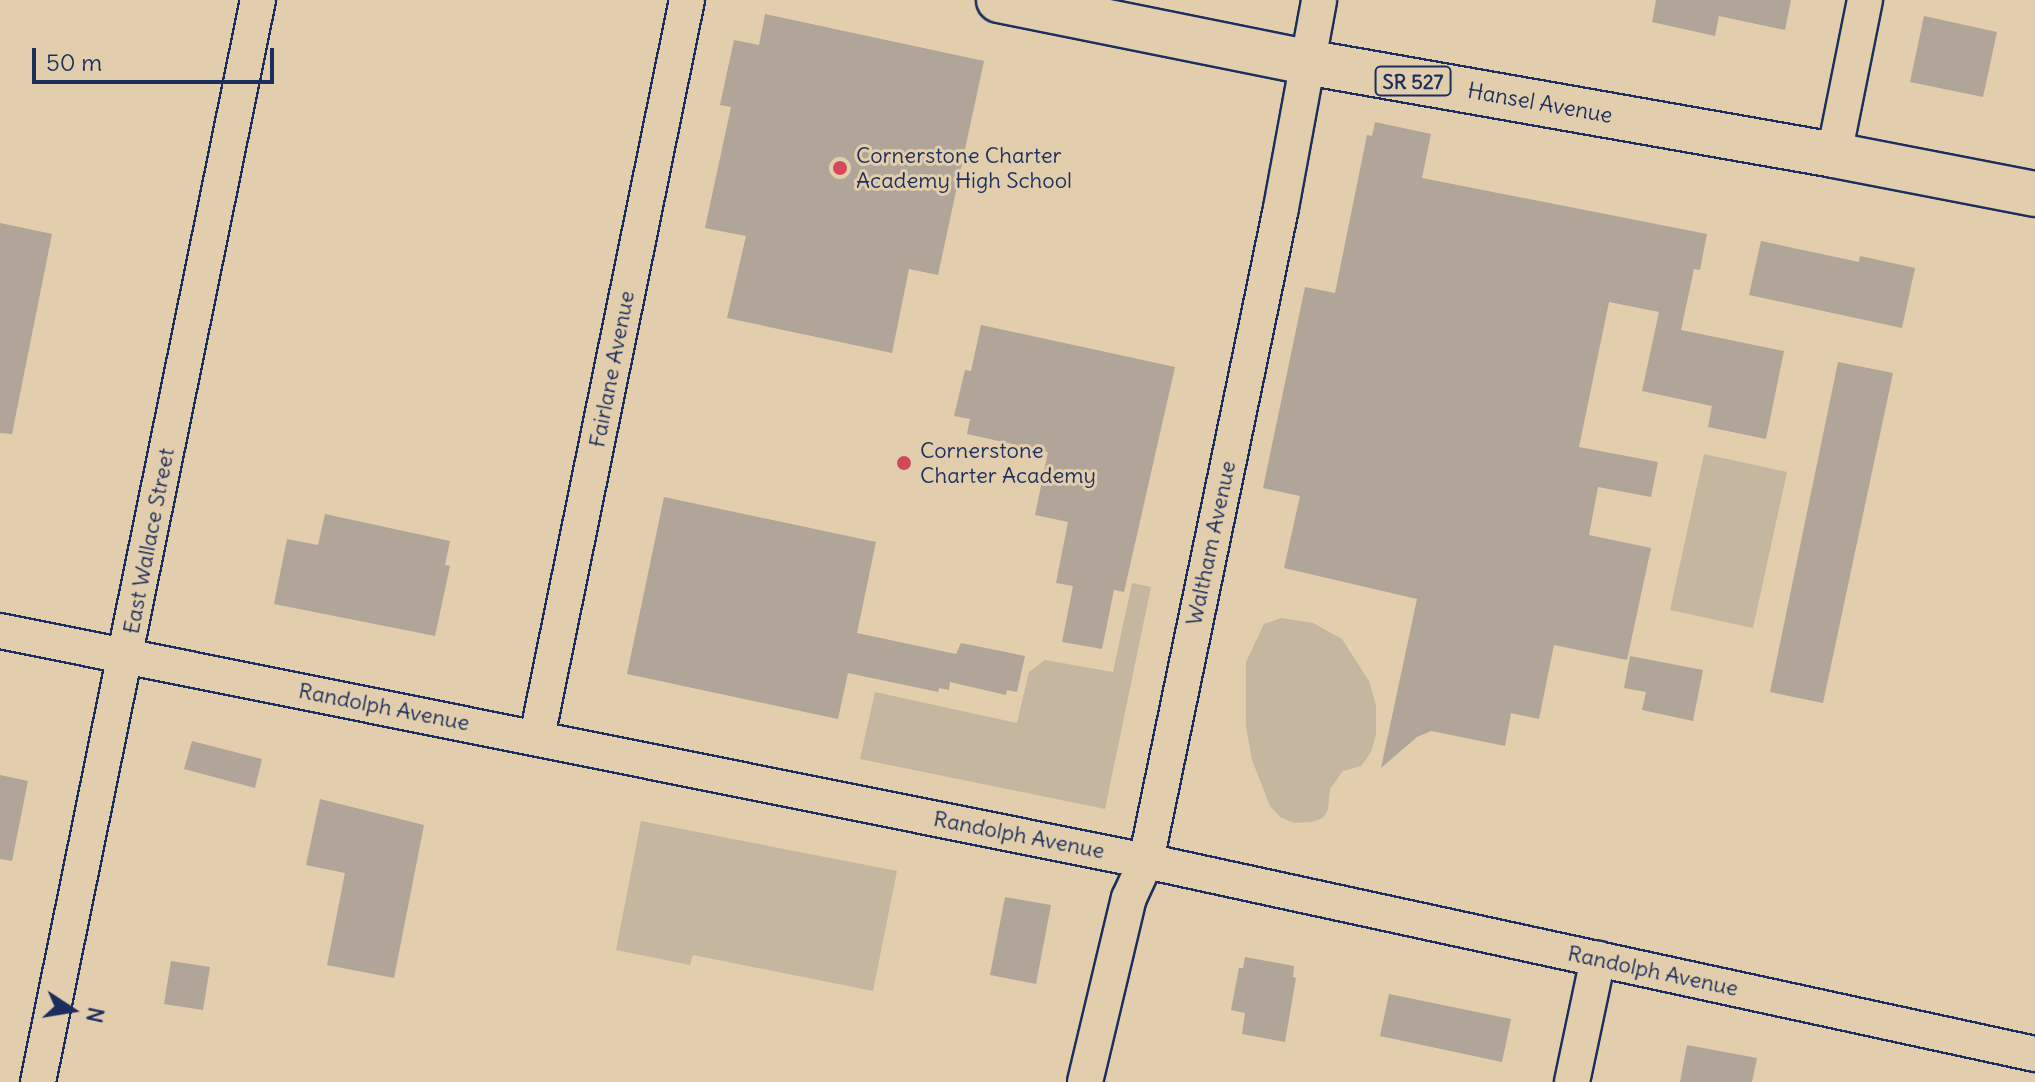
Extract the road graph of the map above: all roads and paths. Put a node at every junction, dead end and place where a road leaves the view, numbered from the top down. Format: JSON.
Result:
{"nodes":[{"id":1,"x":258,"y":0,"type":"edge"},
{"id":2,"x":687,"y":0,"type":"edge"},
{"id":3,"x":999,"y":0,"type":"edge"},
{"id":4,"x":1319,"y":0,"type":"edge"},
{"id":5,"x":1865,"y":0,"type":"edge"},
{"id":6,"x":1095,"y":10,"type":"edge"},
{"id":7,"x":1306,"y":62,"type":"junction"},
{"id":8,"x":1834,"y":155,"type":"junction"},
{"id":9,"x":2035,"y":194,"type":"edge"},
{"id":10,"x":0,"y":631,"type":"edge"},
{"id":11,"x":126,"y":657,"type":"junction"},
{"id":12,"x":537,"y":737,"type":"junction"},
{"id":13,"x":1146,"y":861,"type":"junction"},
{"id":14,"x":1598,"y":959,"type":"junction"},
{"id":15,"x":2035,"y":1054,"type":"edge"},
{"id":16,"x":38,"y":1082,"type":"edge"},
{"id":17,"x":1085,"y":1082,"type":"edge"},
{"id":18,"x":1572,"y":1082,"type":"edge"}],
"edges":[{"from":1,"to":11,"type":"street","name":"East Wallace Street"},
{"from":2,"to":12,"type":"street","name":"Fairlane Avenue"},
{"from":3,"to":6,"type":"main road","name":"Hansel Avenue","number":"SR 527"},
{"from":4,"to":7,"type":"street","name":"Waltham Avenue"},
{"from":5,"to":8,"type":"street"},
{"from":6,"to":7,"type":"main road","name":"Hansel Avenue","number":"SR 527"},
{"from":7,"to":8,"type":"main road","name":"Hansel Avenue","number":"SR 527"},
{"from":7,"to":13,"type":"street","name":"Waltham Avenue"},
{"from":8,"to":9,"type":"main road","name":"Hansel Avenue","number":"SR 527"},
{"from":10,"to":11,"type":"street","name":"Randolph Avenue"},
{"from":11,"to":12,"type":"street","name":"Randolph Avenue"},
{"from":11,"to":16,"type":"street","name":"East Wallace Street"},
{"from":12,"to":13,"type":"street","name":"Randolph Avenue"},
{"from":13,"to":14,"type":"street","name":"Randolph Avenue"},
{"from":13,"to":17,"type":"street","name":"Waltham Avenue"},
{"from":14,"to":15,"type":"street","name":"Randolph Avenue"},
{"from":14,"to":18,"type":"street"}]}
